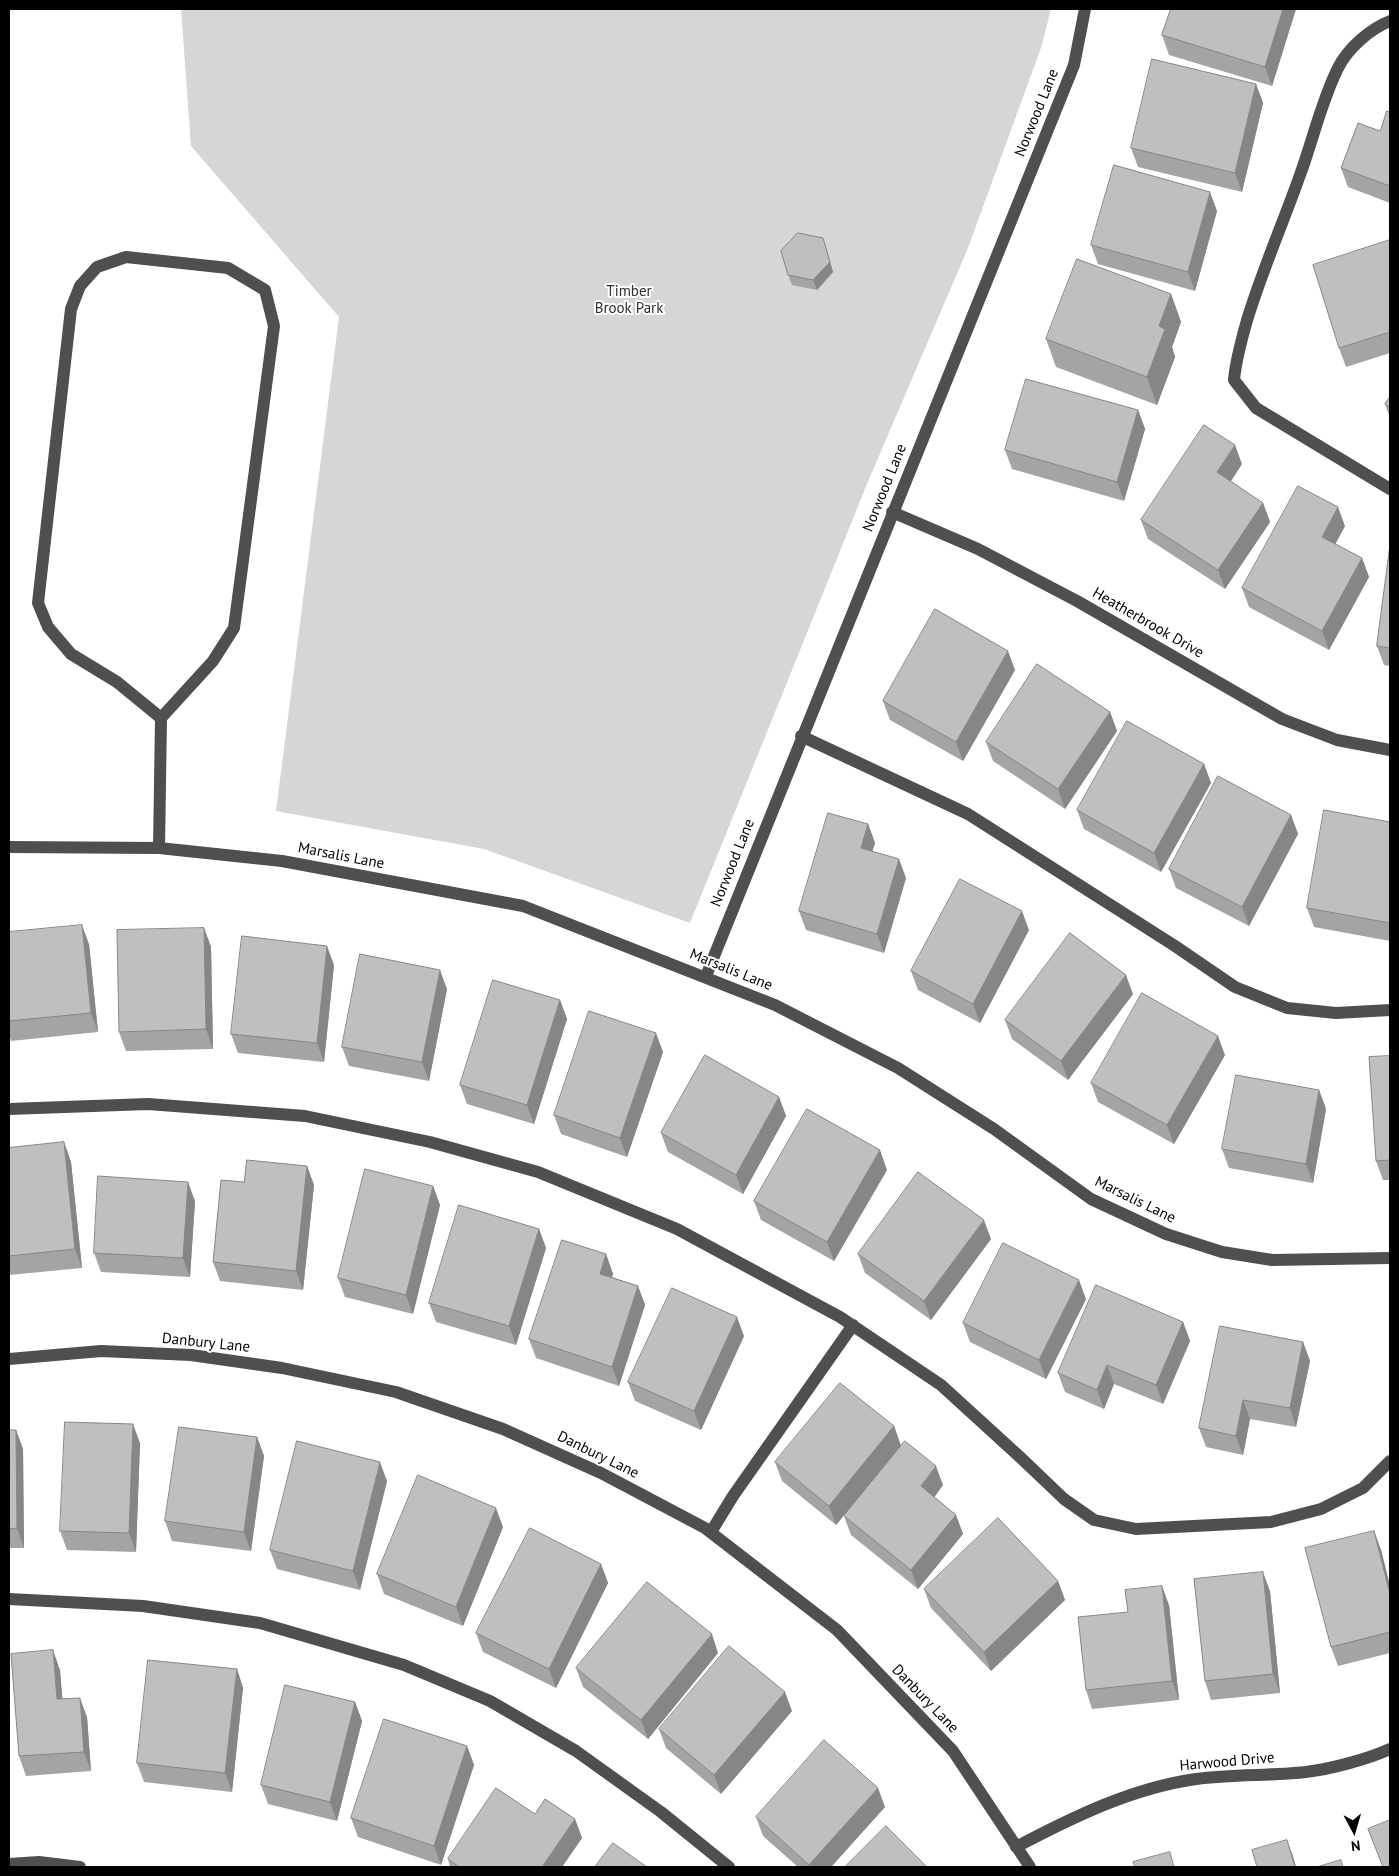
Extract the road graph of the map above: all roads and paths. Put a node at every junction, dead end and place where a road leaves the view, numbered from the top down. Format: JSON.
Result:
{"nodes":[{"id":1,"x":1085,"y":9,"type":"edge"},
{"id":2,"x":1390,"y":21,"type":"edge"},
{"id":3,"x":1390,"y":489,"type":"edge"},
{"id":4,"x":892,"y":512,"type":"junction"},
{"id":5,"x":161,"y":718,"type":"junction"},
{"id":6,"x":801,"y":736,"type":"junction"},
{"id":7,"x":1390,"y":750,"type":"edge"},
{"id":8,"x":9,"y":847,"type":"edge"},
{"id":9,"x":159,"y":848,"type":"junction"},
{"id":10,"x":706,"y":976,"type":"junction"},
{"id":11,"x":1390,"y":1010,"type":"edge"},
{"id":12,"x":9,"y":1109,"type":"edge"},
{"id":13,"x":1390,"y":1258,"type":"edge"},
{"id":14,"x":853,"y":1325,"type":"junction"},
{"id":15,"x":9,"y":1359,"type":"edge"},
{"id":16,"x":1390,"y":1461,"type":"edge"},
{"id":17,"x":711,"y":1532,"type":"junction"},
{"id":18,"x":9,"y":1599,"type":"edge"},
{"id":19,"x":1390,"y":1749,"type":"edge"},
{"id":20,"x":1016,"y":1846,"type":"junction"},
{"id":21,"x":9,"y":1864,"type":"edge"},
{"id":22,"x":80,"y":1867,"type":"edge"},
{"id":23,"x":729,"y":1867,"type":"edge"},
{"id":24,"x":1030,"y":1867,"type":"edge"}],
"edges":[{"from":1,"to":4,"type":"street","name":"Norwood Lane"},
{"from":2,"to":3,"type":"street"},
{"from":4,"to":6,"type":"street","name":"Norwood Lane"},
{"from":4,"to":7,"type":"street","name":"Heatherbrook Drive"},
{"from":5,"to":5,"type":"street"},
{"from":5,"to":9,"type":"street"},
{"from":6,"to":10,"type":"street","name":"Norwood Lane"},
{"from":6,"to":11,"type":"street"},
{"from":8,"to":9,"type":"street","name":"Marsalis Lane"},
{"from":9,"to":10,"type":"street","name":"Marsalis Lane"},
{"from":10,"to":13,"type":"street","name":"Marsalis Lane"},
{"from":12,"to":14,"type":"street"},
{"from":14,"to":16,"type":"street"},
{"from":14,"to":17,"type":"street"},
{"from":15,"to":17,"type":"street","name":"Danbury Lane"},
{"from":17,"to":20,"type":"street","name":"Danbury Lane"},
{"from":18,"to":23,"type":"street"},
{"from":19,"to":20,"type":"street","name":"Harwood Drive"},
{"from":20,"to":24,"type":"street","name":"Danbury Lane"},
{"from":21,"to":22,"type":"street"}]}
